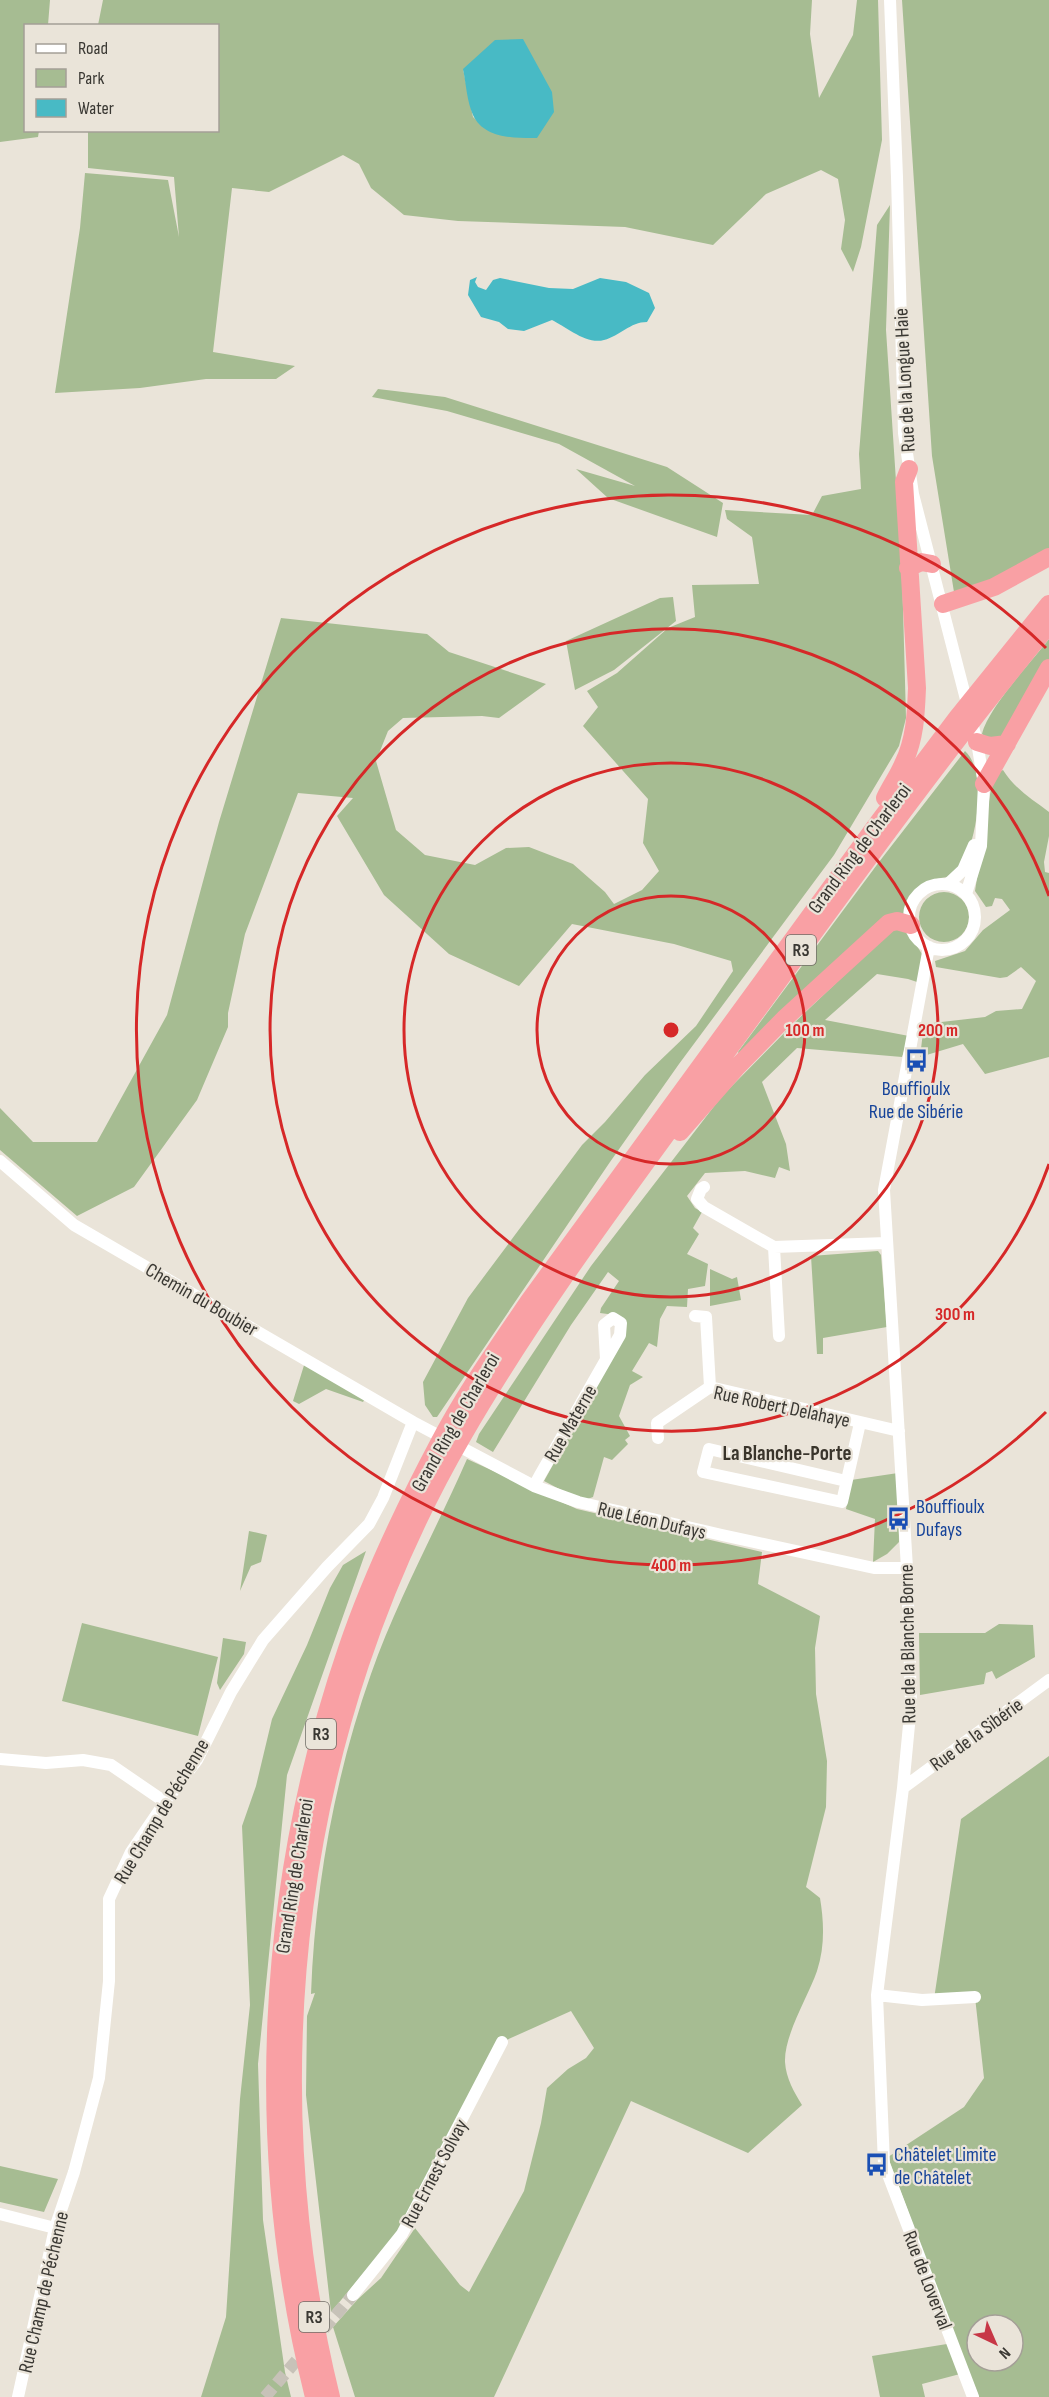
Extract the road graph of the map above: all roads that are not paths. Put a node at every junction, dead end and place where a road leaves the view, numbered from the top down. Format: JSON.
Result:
{"nodes":[{"id":1,"x":890,"y":0,"type":"edge"},
{"id":2,"x":909,"y":469,"type":"junction"},
{"id":3,"x":1049,"y":557,"type":"edge"},
{"id":4,"x":932,"y":564,"type":"junction"},
{"id":5,"x":908,"y":568,"type":"junction"},
{"id":6,"x":943,"y":604,"type":"junction"},
{"id":7,"x":1049,"y":604,"type":"edge"},
{"id":8,"x":1049,"y":625,"type":"edge"},
{"id":9,"x":1049,"y":668,"type":"edge"},
{"id":10,"x":979,"y":701,"type":"junction"},
{"id":11,"x":965,"y":731,"type":"junction"},
{"id":12,"x":1007,"y":744,"type":"junction"},
{"id":13,"x":984,"y":784,"type":"junction"},
{"id":14,"x":880,"y":820,"type":"junction"},
{"id":15,"x":982,"y":824,"type":"junction"},
{"id":16,"x":948,"y":884,"type":"junction"},
{"id":17,"x":966,"y":894,"type":"junction"},
{"id":18,"x":911,"y":926,"type":"junction"},
{"id":19,"x":929,"y":946,"type":"junction"},
{"id":20,"x":0,"y":1161,"type":"edge"},
{"id":21,"x":642,"y":1168,"type":"junction"},
{"id":22,"x":704,"y":1187,"type":"dead end"},
{"id":23,"x":886,"y":1243,"type":"junction"},
{"id":24,"x":774,"y":1248,"type":"junction"},
{"id":25,"x":694,"y":1317,"type":"dead end"},
{"id":26,"x":778,"y":1336,"type":"dead end"},
{"id":27,"x":606,"y":1359,"type":"dead end"},
{"id":28,"x":710,"y":1387,"type":"junction"},
{"id":29,"x":414,"y":1422,"type":"junction"},
{"id":30,"x":860,"y":1423,"type":"junction"},
{"id":31,"x":455,"y":1431,"type":"junction"},
{"id":32,"x":899,"y":1431,"type":"junction"},
{"id":33,"x":658,"y":1438,"type":"dead end"},
{"id":34,"x":446,"y":1447,"type":"junction"},
{"id":35,"x":846,"y":1481,"type":"junction"},
{"id":36,"x":534,"y":1486,"type":"junction"},
{"id":37,"x":907,"y":1568,"type":"junction"},
{"id":38,"x":1049,"y":1680,"type":"edge"},
{"id":39,"x":0,"y":1759,"type":"edge"},
{"id":40,"x":903,"y":1788,"type":"junction"},
{"id":41,"x":165,"y":1802,"type":"junction"},
{"id":42,"x":877,"y":1995,"type":"junction"},
{"id":43,"x":975,"y":1997,"type":"dead end"},
{"id":44,"x":502,"y":2042,"type":"dead end"},
{"id":45,"x":884,"y":2164,"type":"joint"},
{"id":46,"x":0,"y":2214,"type":"edge"},
{"id":47,"x":55,"y":2228,"type":"junction"},
{"id":48,"x":301,"y":2237,"type":"junction"},
{"id":49,"x":353,"y":2295,"type":"tunnel mouth"},
{"id":50,"x":293,"y":2301,"type":"junction"},
{"id":51,"x":18,"y":2397,"type":"edge"},
{"id":52,"x":302,"y":2397,"type":"edge"},
{"id":53,"x":314,"y":2397,"type":"edge"},
{"id":54,"x":331,"y":2397,"type":"edge"},
{"id":55,"x":344,"y":2397,"type":"edge"},
{"id":56,"x":973,"y":2397,"type":"edge"}],
"edges":[{"from":1,"to":2,"type":"street","name":"Rue de la Longue Haie"},
{"from":2,"to":4,"type":"street","name":"Rue de la Longue Haie"},
{"from":2,"to":5,"type":"highway"},
{"from":3,"to":6,"type":"highway"},
{"from":4,"to":5,"type":"highway"},
{"from":4,"to":6,"type":"street","name":"Rue de la Longue Haie"},
{"from":5,"to":14,"type":"highway"},
{"from":6,"to":11,"type":"street","name":"Rue de la Longue Haie"},
{"from":7,"to":10,"type":"highway","name":"Grand Ring de Charleroi","number":"R3"},
{"from":8,"to":10,"type":"highway","name":"Grand Ring de Charleroi","number":"R3"},
{"from":9,"to":12,"type":"highway"},
{"from":10,"to":11,"type":"highway","name":"Grand Ring de Charleroi","number":"R3"},
{"from":11,"to":12,"type":"highway"},
{"from":11,"to":13,"type":"street","name":"Rue de la Longue Haie"},
{"from":11,"to":14,"type":"highway","name":"Grand Ring de Charleroi","number":"R3"},
{"from":11,"to":21,"type":"highway","name":"Grand Ring de Charleroi","number":"R3"},
{"from":12,"to":13,"type":"highway"},
{"from":13,"to":15,"type":"street","name":"Rue de la Longue Haie"},
{"from":14,"to":31,"type":"highway","name":"Grand Ring de Charleroi","number":"R3"},
{"from":15,"to":16,"type":"street","name":"Rue de la Longue Haie"},
{"from":15,"to":17,"type":"street","name":"Rue de la Longue Haie"},
{"from":16,"to":17,"type":"street"},
{"from":16,"to":18,"type":"street"},
{"from":17,"to":19,"type":"street"},
{"from":18,"to":19,"type":"street"},
{"from":18,"to":21,"type":"highway"},
{"from":19,"to":23,"type":"street","name":"Rue de la Blanche Borne"},
{"from":20,"to":29,"type":"street","name":"Chemin du Boubier"},
{"from":21,"to":31,"type":"highway","name":"Grand Ring de Charleroi","number":"R3"},
{"from":22,"to":24,"type":"street"},
{"from":23,"to":24,"type":"street"},
{"from":23,"to":32,"type":"street","name":"Rue de la Blanche Borne"},
{"from":24,"to":26,"type":"street"},
{"from":25,"to":28,"type":"street"},
{"from":27,"to":36,"type":"street","name":"Rue Materne"},
{"from":28,"to":30,"type":"street","name":"Rue Robert Delahaye"},
{"from":28,"to":33,"type":"street","name":"Rue Robert Delahaye"},
{"from":29,"to":36,"type":"street","name":"Rue Léon Dufays"},
{"from":29,"to":41,"type":"street","name":"Rue Champ de Péchenne"},
{"from":30,"to":32,"type":"street","name":"Rue Robert Delahaye"},
{"from":30,"to":35,"type":"street","name":"Rue Robert Delahaye"},
{"from":31,"to":34,"type":"highway","name":"Grand Ring de Charleroi","number":"R3"},
{"from":32,"to":37,"type":"street","name":"Rue de la Blanche Borne"},
{"from":34,"to":48,"type":"highway","name":"Grand Ring de Charleroi","number":"R3"},
{"from":34,"to":50,"type":"highway","name":"Grand Ring de Charleroi","number":"R3"},
{"from":35,"to":35,"type":"street","name":"Rue Robert Delahaye"},
{"from":36,"to":37,"type":"street","name":"Rue Léon Dufays"},
{"from":37,"to":40,"type":"street","name":"Rue de la Blanche Borne"},
{"from":38,"to":40,"type":"street","name":"Rue de la Sibérie"},
{"from":39,"to":41,"type":"street"},
{"from":40,"to":42,"type":"street","name":"Rue de la Blanche Borne"},
{"from":41,"to":47,"type":"street","name":"Rue Champ de Péchenne"},
{"from":42,"to":43,"type":"street"},
{"from":42,"to":45,"type":"street","name":"Rue de la Blanche Borne"},
{"from":44,"to":49,"type":"street","name":"Rue Ernest Solvay"},
{"from":45,"to":56,"type":"street","name":"Rue de Loverval"},
{"from":46,"to":47,"type":"street"},
{"from":47,"to":51,"type":"street","name":"Rue Champ de Péchenne"},
{"from":48,"to":54,"type":"highway","name":"Grand Ring de Charleroi","number":"R3"},
{"from":48,"to":55,"type":"highway"},
{"from":50,"to":52,"type":"highway"},
{"from":50,"to":53,"type":"highway","name":"Grand Ring de Charleroi","number":"R3"}]}
